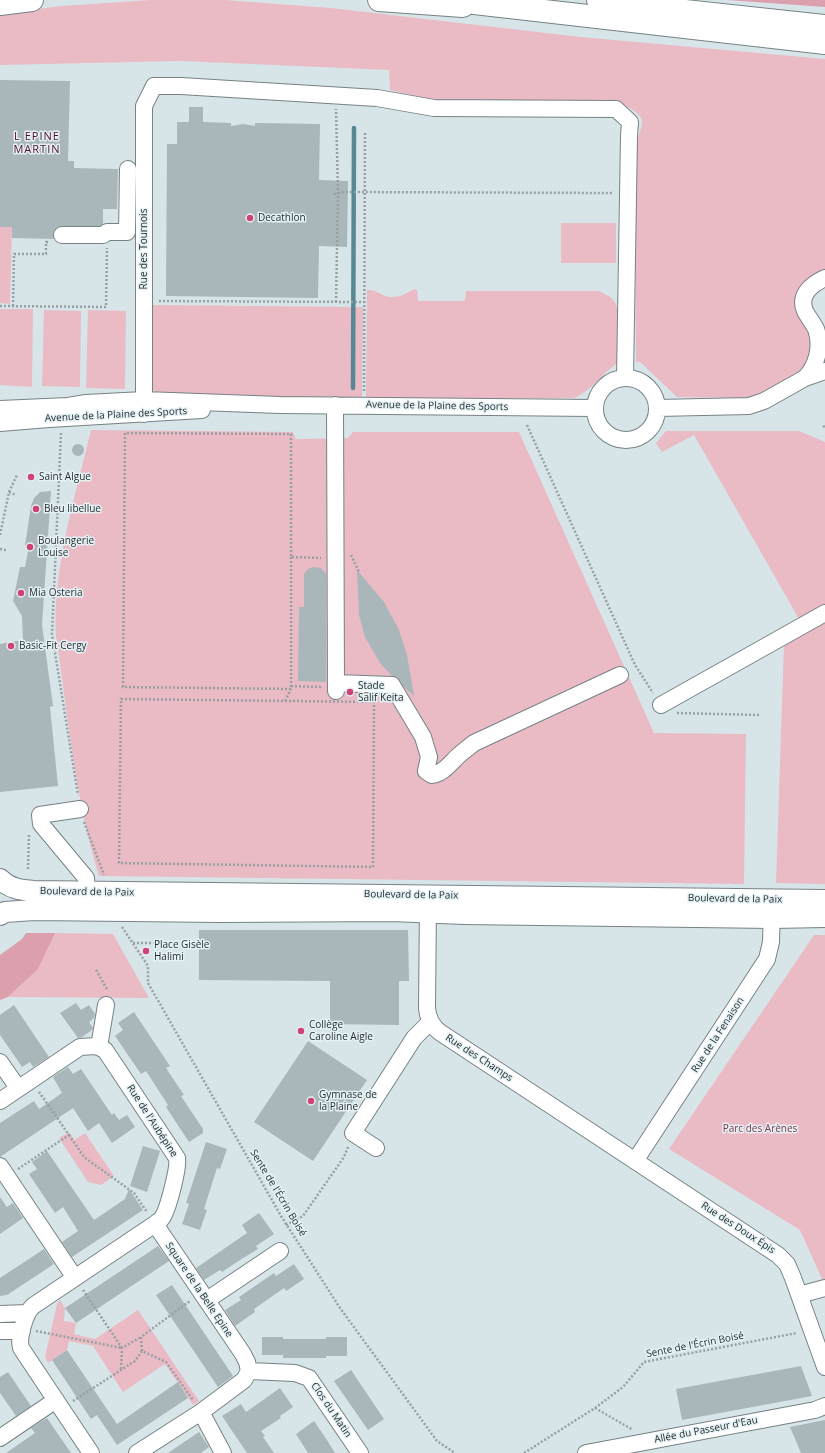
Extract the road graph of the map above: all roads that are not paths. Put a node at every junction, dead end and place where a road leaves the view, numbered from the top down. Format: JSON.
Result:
{"nodes":[{"id":1,"x":32,"y":0,"type":"edge"},
{"id":2,"x":379,"y":0,"type":"edge"},
{"id":3,"x":448,"y":0,"type":"edge"},
{"id":4,"x":598,"y":0,"type":"edge"},
{"id":5,"x":0,"y":4,"type":"edge"},
{"id":6,"x":572,"y":7,"type":"edge"},
{"id":7,"x":634,"y":7,"type":"junction"},
{"id":8,"x":825,"y":26,"type":"edge"},
{"id":9,"x":825,"y":44,"type":"edge"},
{"id":10,"x":128,"y":169,"type":"dead end"},
{"id":11,"x":136,"y":206,"type":"junction"},
{"id":12,"x":62,"y":235,"type":"road end"},
{"id":13,"x":825,"y":278,"type":"edge"},
{"id":14,"x":825,"y":371,"type":"edge"},
{"id":15,"x":625,"y":378,"type":"junction"},
{"id":16,"x":805,"y":378,"type":"junction"},
{"id":17,"x":336,"y":405,"type":"junction"},
{"id":18,"x":144,"y":407,"type":"junction"},
{"id":19,"x":594,"y":408,"type":"junction"},
{"id":20,"x":657,"y":408,"type":"junction"},
{"id":21,"x":0,"y":409,"type":"edge"},
{"id":22,"x":0,"y":423,"type":"edge"},
{"id":23,"x":825,"y":613,"type":"edge"},
{"id":24,"x":620,"y":675,"type":"dead end"},
{"id":25,"x":661,"y":705,"type":"dead end"},
{"id":26,"x":80,"y":809,"type":"road end"},
{"id":27,"x":0,"y":879,"type":"edge"},
{"id":28,"x":87,"y":891,"type":"junction"},
{"id":29,"x":825,"y":900,"type":"edge"},
{"id":30,"x":428,"y":905,"type":"junction"},
{"id":31,"x":772,"y":909,"type":"junction"},
{"id":32,"x":0,"y":915,"type":"edge"},
{"id":33,"x":825,"y":917,"type":"edge"},
{"id":34,"x":106,"y":1006,"type":"road end"},
{"id":35,"x":430,"y":1022,"type":"junction"},
{"id":36,"x":99,"y":1047,"type":"junction"},
{"id":37,"x":0,"y":1062,"type":"edge"},
{"id":38,"x":25,"y":1084,"type":"junction"},
{"id":39,"x":0,"y":1101,"type":"edge"},
{"id":40,"x":376,"y":1148,"type":"dead end"},
{"id":41,"x":635,"y":1161,"type":"junction"},
{"id":42,"x":2,"y":1175,"type":"edge"},
{"id":43,"x":155,"y":1224,"type":"junction"},
{"id":44,"x":280,"y":1251,"type":"dead end"},
{"id":45,"x":75,"y":1278,"type":"junction"},
{"id":46,"x":825,"y":1288,"type":"edge"},
{"id":47,"x":799,"y":1295,"type":"junction"},
{"id":48,"x":204,"y":1297,"type":"junction"},
{"id":49,"x":0,"y":1314,"type":"edge"},
{"id":50,"x":24,"y":1324,"type":"junction"},
{"id":51,"x":0,"y":1331,"type":"edge"},
{"id":52,"x":825,"y":1367,"type":"edge"},
{"id":53,"x":249,"y":1371,"type":"junction"},
{"id":54,"x":58,"y":1404,"type":"junction"},
{"id":55,"x":825,"y":1406,"type":"edge"},
{"id":56,"x":200,"y":1412,"type":"junction"},
{"id":57,"x":0,"y":1438,"type":"edge"},
{"id":58,"x":91,"y":1453,"type":"edge"},
{"id":59,"x":137,"y":1453,"type":"edge"},
{"id":60,"x":223,"y":1453,"type":"edge"},
{"id":61,"x":360,"y":1453,"type":"edge"},
{"id":62,"x":586,"y":1453,"type":"edge"}],
"edges":[{"from":1,"to":5,"type":"highway"},
{"from":2,"to":6,"type":"highway"},
{"from":3,"to":6,"type":"highway"},
{"from":4,"to":7,"type":"highway"},
{"from":6,"to":7,"type":"highway"},
{"from":6,"to":9,"type":"highway"},
{"from":7,"to":8,"type":"highway"},
{"from":10,"to":11,"type":"street"},
{"from":11,"to":12,"type":"street"},
{"from":11,"to":15,"type":"street","name":"Rue des Tournois"},
{"from":11,"to":18,"type":"street","name":"Rue des Tournois"},
{"from":13,"to":16,"type":"street"},
{"from":14,"to":16,"type":"street"},
{"from":15,"to":19,"type":"street"},
{"from":15,"to":20,"type":"street"},
{"from":16,"to":20,"type":"street"},
{"from":17,"to":18,"type":"street","name":"Avenue de la Plaine des Sports"},
{"from":17,"to":19,"type":"street","name":"Avenue de la Plaine des Sports"},
{"from":17,"to":24,"type":"street"},
{"from":18,"to":21,"type":"street","name":"Avenue de la Plaine des Sports"},
{"from":18,"to":22,"type":"street","name":"Avenue de la Plaine des Sports"},
{"from":19,"to":20,"type":"street"},
{"from":23,"to":25,"type":"street"},
{"from":26,"to":28,"type":"street"},
{"from":27,"to":28,"type":"main road","name":"Boulevard de la Paix"},
{"from":28,"to":30,"type":"main road","name":"Boulevard de la Paix"},
{"from":29,"to":31,"type":"main road","name":"Boulevard de la Paix"},
{"from":30,"to":31,"type":"main road","name":"Boulevard de la Paix"},
{"from":30,"to":32,"type":"main road","name":"Boulevard de la Paix"},
{"from":30,"to":35,"type":"street"},
{"from":31,"to":33,"type":"main road","name":"Boulevard de la Paix"},
{"from":31,"to":41,"type":"street","name":"Rue de la Fenaison"},
{"from":34,"to":36,"type":"street"},
{"from":35,"to":40,"type":"street"},
{"from":35,"to":41,"type":"street","name":"Rue des Champs"},
{"from":36,"to":38,"type":"street"},
{"from":36,"to":43,"type":"street","name":"Rue de l'Aubépine"},
{"from":37,"to":38,"type":"street"},
{"from":38,"to":39,"type":"street"},
{"from":41,"to":47,"type":"street","name":"Rue des Doux Épis"},
{"from":42,"to":45,"type":"street"},
{"from":43,"to":45,"type":"street"},
{"from":43,"to":48,"type":"street","name":"Square de la Belle Epine"},
{"from":44,"to":48,"type":"street"},
{"from":45,"to":50,"type":"street"},
{"from":46,"to":47,"type":"street"},
{"from":47,"to":52,"type":"street","name":"Rue des Doux Épis"},
{"from":48,"to":53,"type":"street","name":"Square de la Belle Epine"},
{"from":49,"to":50,"type":"street"},
{"from":50,"to":51,"type":"street"},
{"from":50,"to":54,"type":"street"},
{"from":53,"to":56,"type":"street"},
{"from":53,"to":61,"type":"street","name":"Clos du Matin"},
{"from":54,"to":57,"type":"street"},
{"from":54,"to":58,"type":"street"},
{"from":55,"to":62,"type":"street","name":"Allée du Passeur d'Eau"},
{"from":56,"to":59,"type":"street"},
{"from":56,"to":60,"type":"street"}]}
